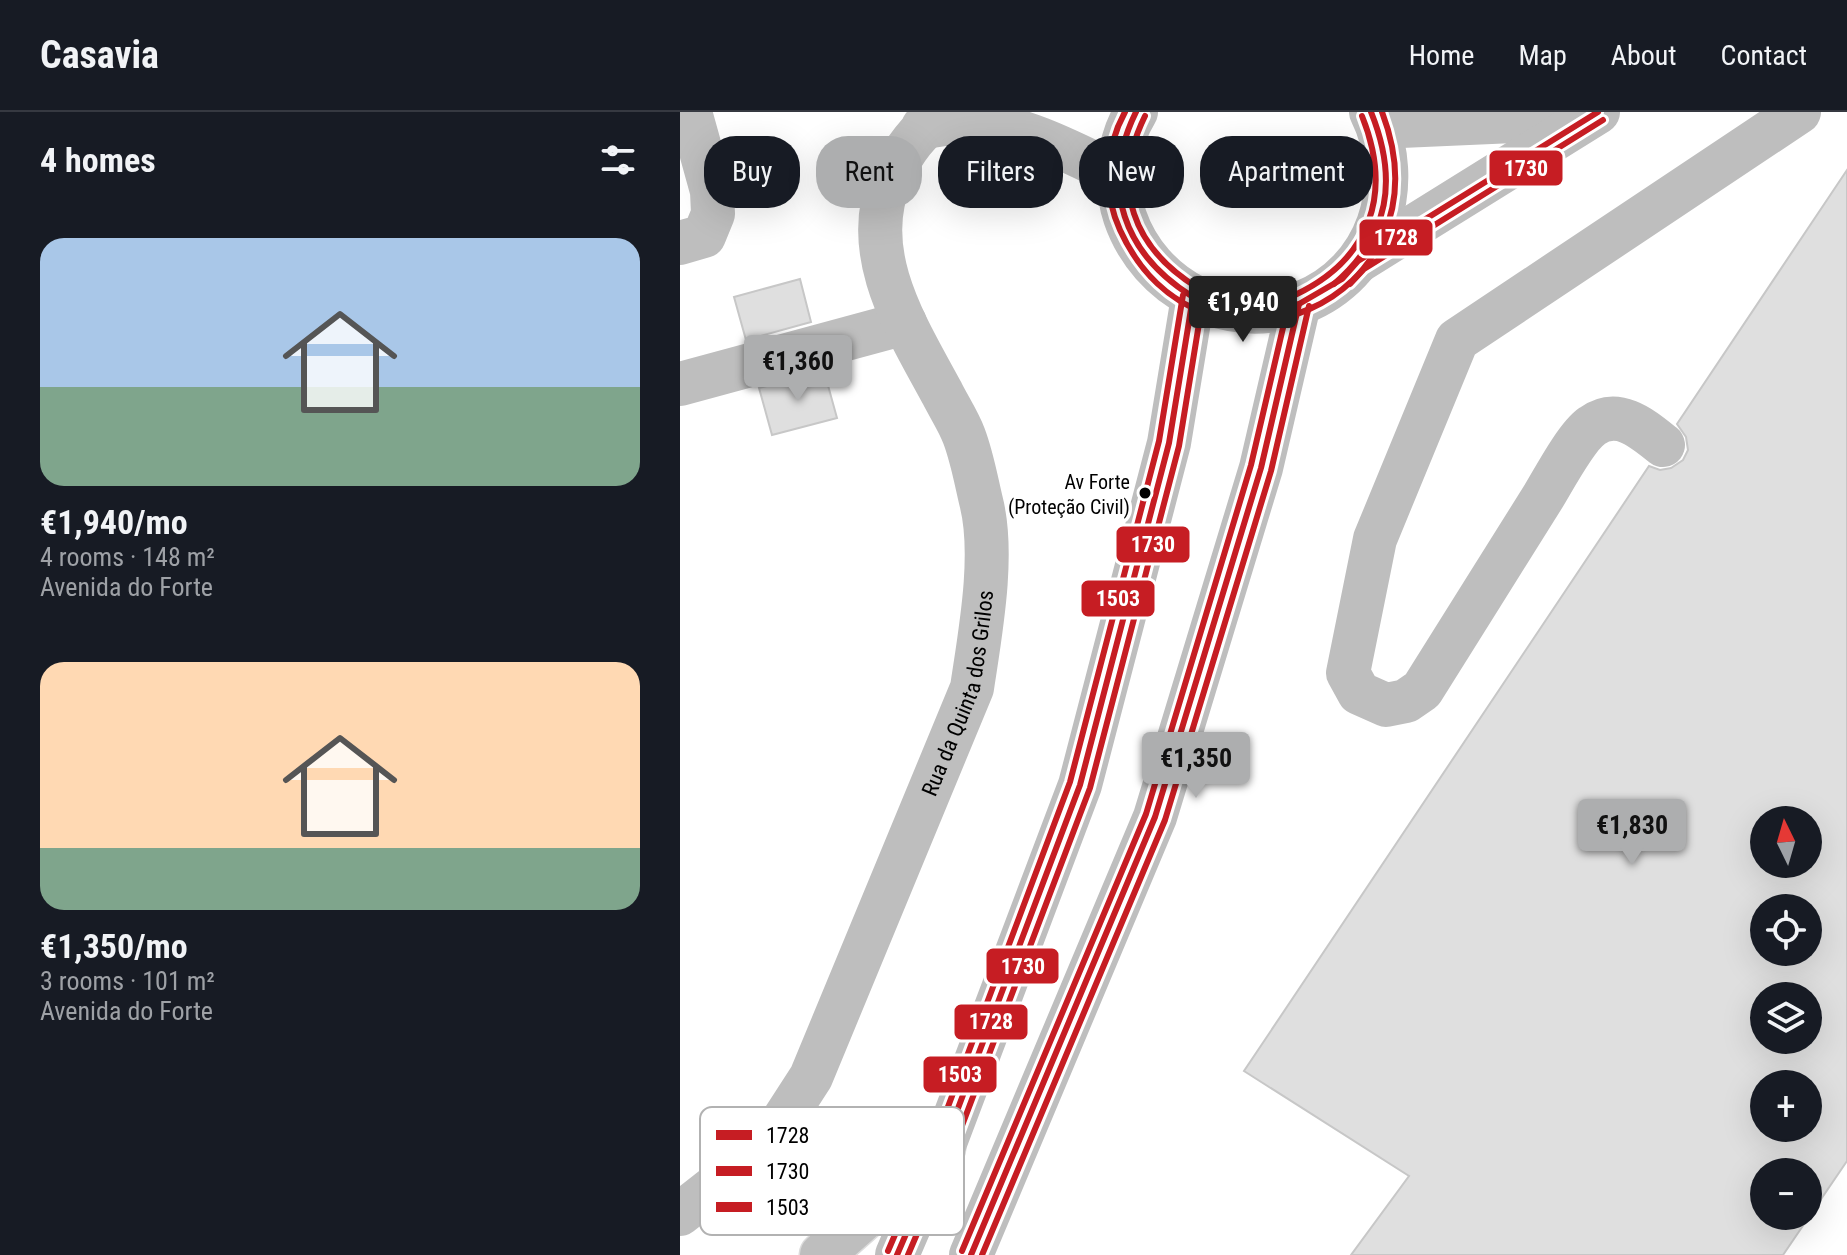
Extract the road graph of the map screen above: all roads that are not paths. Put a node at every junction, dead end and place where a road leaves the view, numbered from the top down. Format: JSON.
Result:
{"nodes":[{"id":1,"x":690,"y":112,"type":"edge"},
{"id":2,"x":1136,"y":112,"type":"edge"},
{"id":3,"x":1799,"y":112,"type":"edge"},
{"id":4,"x":1593,"y":115,"type":"edge"},
{"id":5,"x":933,"y":119,"type":"edge"},
{"id":6,"x":1375,"y":119,"type":"edge"},
{"id":7,"x":1126,"y":136,"type":"edge"},
{"id":8,"x":1079,"y":157,"type":"edge"},
{"id":9,"x":1122,"y":208,"type":"edge"},
{"id":10,"x":680,"y":243,"type":"edge"},
{"id":11,"x":1358,"y":261,"type":"junction"},
{"id":12,"x":1193,"y":297,"type":"junction"},
{"id":13,"x":1299,"y":304,"type":"junction"},
{"id":14,"x":905,"y":323,"type":"junction"},
{"id":15,"x":680,"y":384,"type":"edge"},
{"id":16,"x":1663,"y":445,"type":"dead end"},
{"id":17,"x":792,"y":1107,"type":"edge"},
{"id":18,"x":958,"y":1107,"type":"edge"},
{"id":19,"x":700,"y":1198,"type":"edge"},
{"id":20,"x":680,"y":1214,"type":"edge"},
{"id":21,"x":845,"y":1235,"type":"edge"},
{"id":22,"x":906,"y":1235,"type":"edge"},
{"id":23,"x":822,"y":1255,"type":"edge"},
{"id":24,"x":897,"y":1255,"type":"edge"},
{"id":25,"x":971,"y":1255,"type":"edge"}],
"edges":[{"from":1,"to":10,"type":"main road"},
{"from":2,"to":7,"type":"main road"},
{"from":3,"to":16,"type":"main road"},
{"from":4,"to":6,"type":"main road"},
{"from":4,"to":11,"type":"main road"},
{"from":5,"to":8,"type":"main road","name":"Rua da Quinta dos Grilos"},
{"from":5,"to":14,"type":"main road","name":"Rua da Quinta dos Grilos"},
{"from":6,"to":11,"type":"main road"},
{"from":9,"to":12,"type":"main road"},
{"from":11,"to":13,"type":"main road"},
{"from":12,"to":13,"type":"main road"},
{"from":12,"to":18,"type":"main road"},
{"from":13,"to":25,"type":"main road"},
{"from":14,"to":15,"type":"main road"},
{"from":14,"to":17,"type":"main road","name":"Rua da Quinta dos Grilos"},
{"from":19,"to":20,"type":"main road","name":"Rua da Quinta dos Grilos"},
{"from":21,"to":23,"type":"main road"},
{"from":22,"to":24,"type":"main road"}]}
